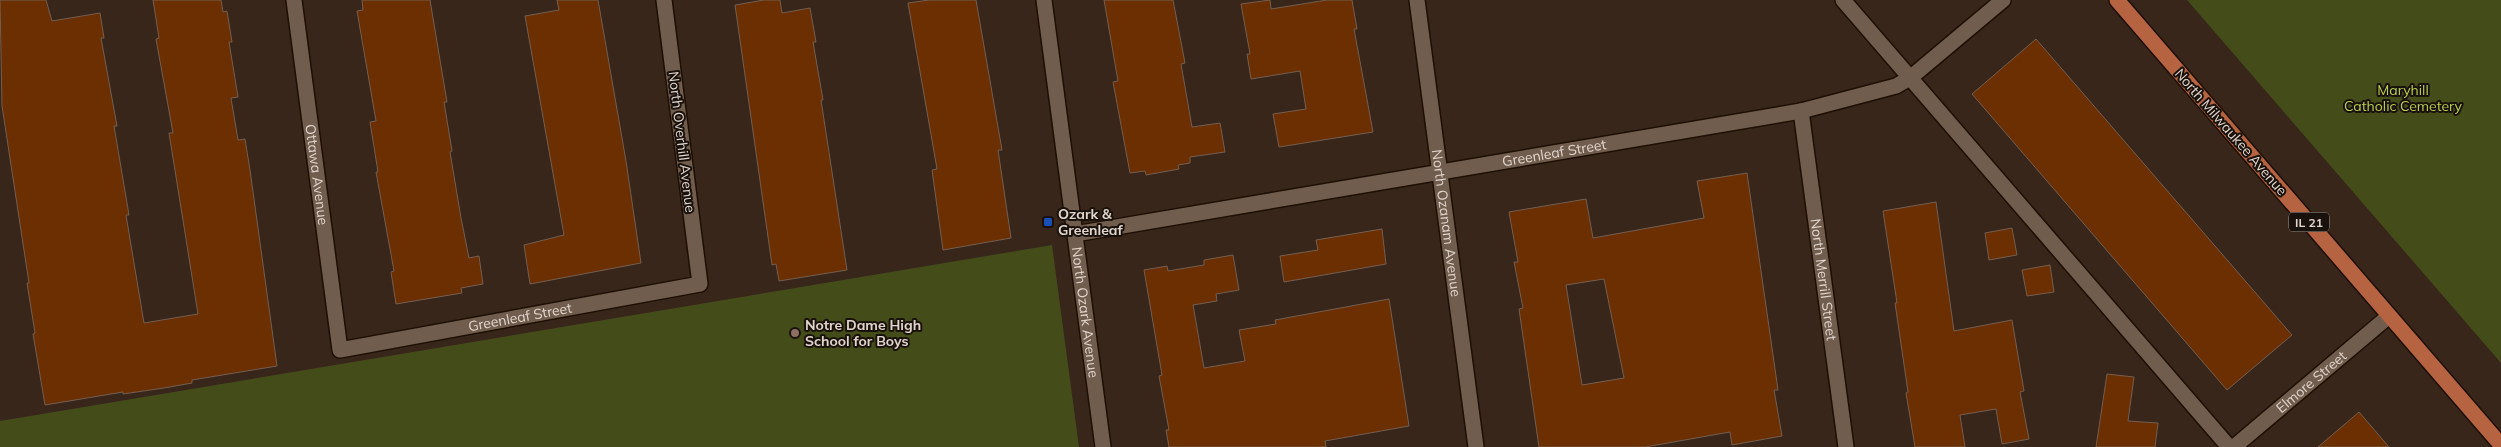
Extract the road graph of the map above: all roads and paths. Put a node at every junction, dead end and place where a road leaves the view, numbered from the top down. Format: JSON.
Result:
{"nodes":[{"id":1,"x":294,"y":0,"type":"edge"},
{"id":2,"x":664,"y":0,"type":"edge"},
{"id":3,"x":1044,"y":0,"type":"edge"},
{"id":4,"x":1417,"y":0,"type":"edge"},
{"id":5,"x":1843,"y":0,"type":"edge"},
{"id":6,"x":2003,"y":0,"type":"edge"},
{"id":7,"x":2117,"y":0,"type":"edge"},
{"id":8,"x":1910,"y":78,"type":"junction"},
{"id":9,"x":1801,"y":111,"type":"junction"},
{"id":10,"x":1440,"y":174,"type":"junction"},
{"id":11,"x":1075,"y":234,"type":"junction"},
{"id":12,"x":700,"y":284,"type":"joint"},
{"id":13,"x":2389,"y":316,"type":"junction"},
{"id":14,"x":340,"y":350,"type":"joint"},
{"id":15,"x":2501,"y":445,"type":"edge"},
{"id":16,"x":1103,"y":447,"type":"edge"},
{"id":17,"x":1476,"y":447,"type":"edge"},
{"id":18,"x":1846,"y":447,"type":"edge"},
{"id":19,"x":2229,"y":447,"type":"edge"},
{"id":20,"x":2234,"y":447,"type":"edge"}],
"edges":[{"from":1,"to":14,"type":"street","name":"Ottawa Avenue"},
{"from":2,"to":12,"type":"street","name":"North Overhill Avenue"},
{"from":3,"to":11,"type":"street","name":"North Ozark Avenue"},
{"from":4,"to":10,"type":"street","name":"North Ozanam Avenue"},
{"from":5,"to":8,"type":"street"},
{"from":6,"to":8,"type":"street","name":"Greenleaf Street"},
{"from":7,"to":13,"type":"main road","name":"North Milwaukee Avenue","number":"IL 21"},
{"from":8,"to":9,"type":"street","name":"Greenleaf Street"},
{"from":8,"to":19,"type":"street"},
{"from":9,"to":10,"type":"street","name":"Greenleaf Street"},
{"from":9,"to":18,"type":"street","name":"North Merrill Street"},
{"from":10,"to":11,"type":"street","name":"Greenleaf Street"},
{"from":10,"to":17,"type":"street","name":"North Ozanam Avenue"},
{"from":11,"to":16,"type":"street","name":"North Ozark Avenue"},
{"from":12,"to":14,"type":"street","name":"Greenleaf Street"},
{"from":13,"to":15,"type":"main road","name":"North Milwaukee Avenue","number":"IL 21"},
{"from":13,"to":20,"type":"street","name":"Elmore Street"}]}
